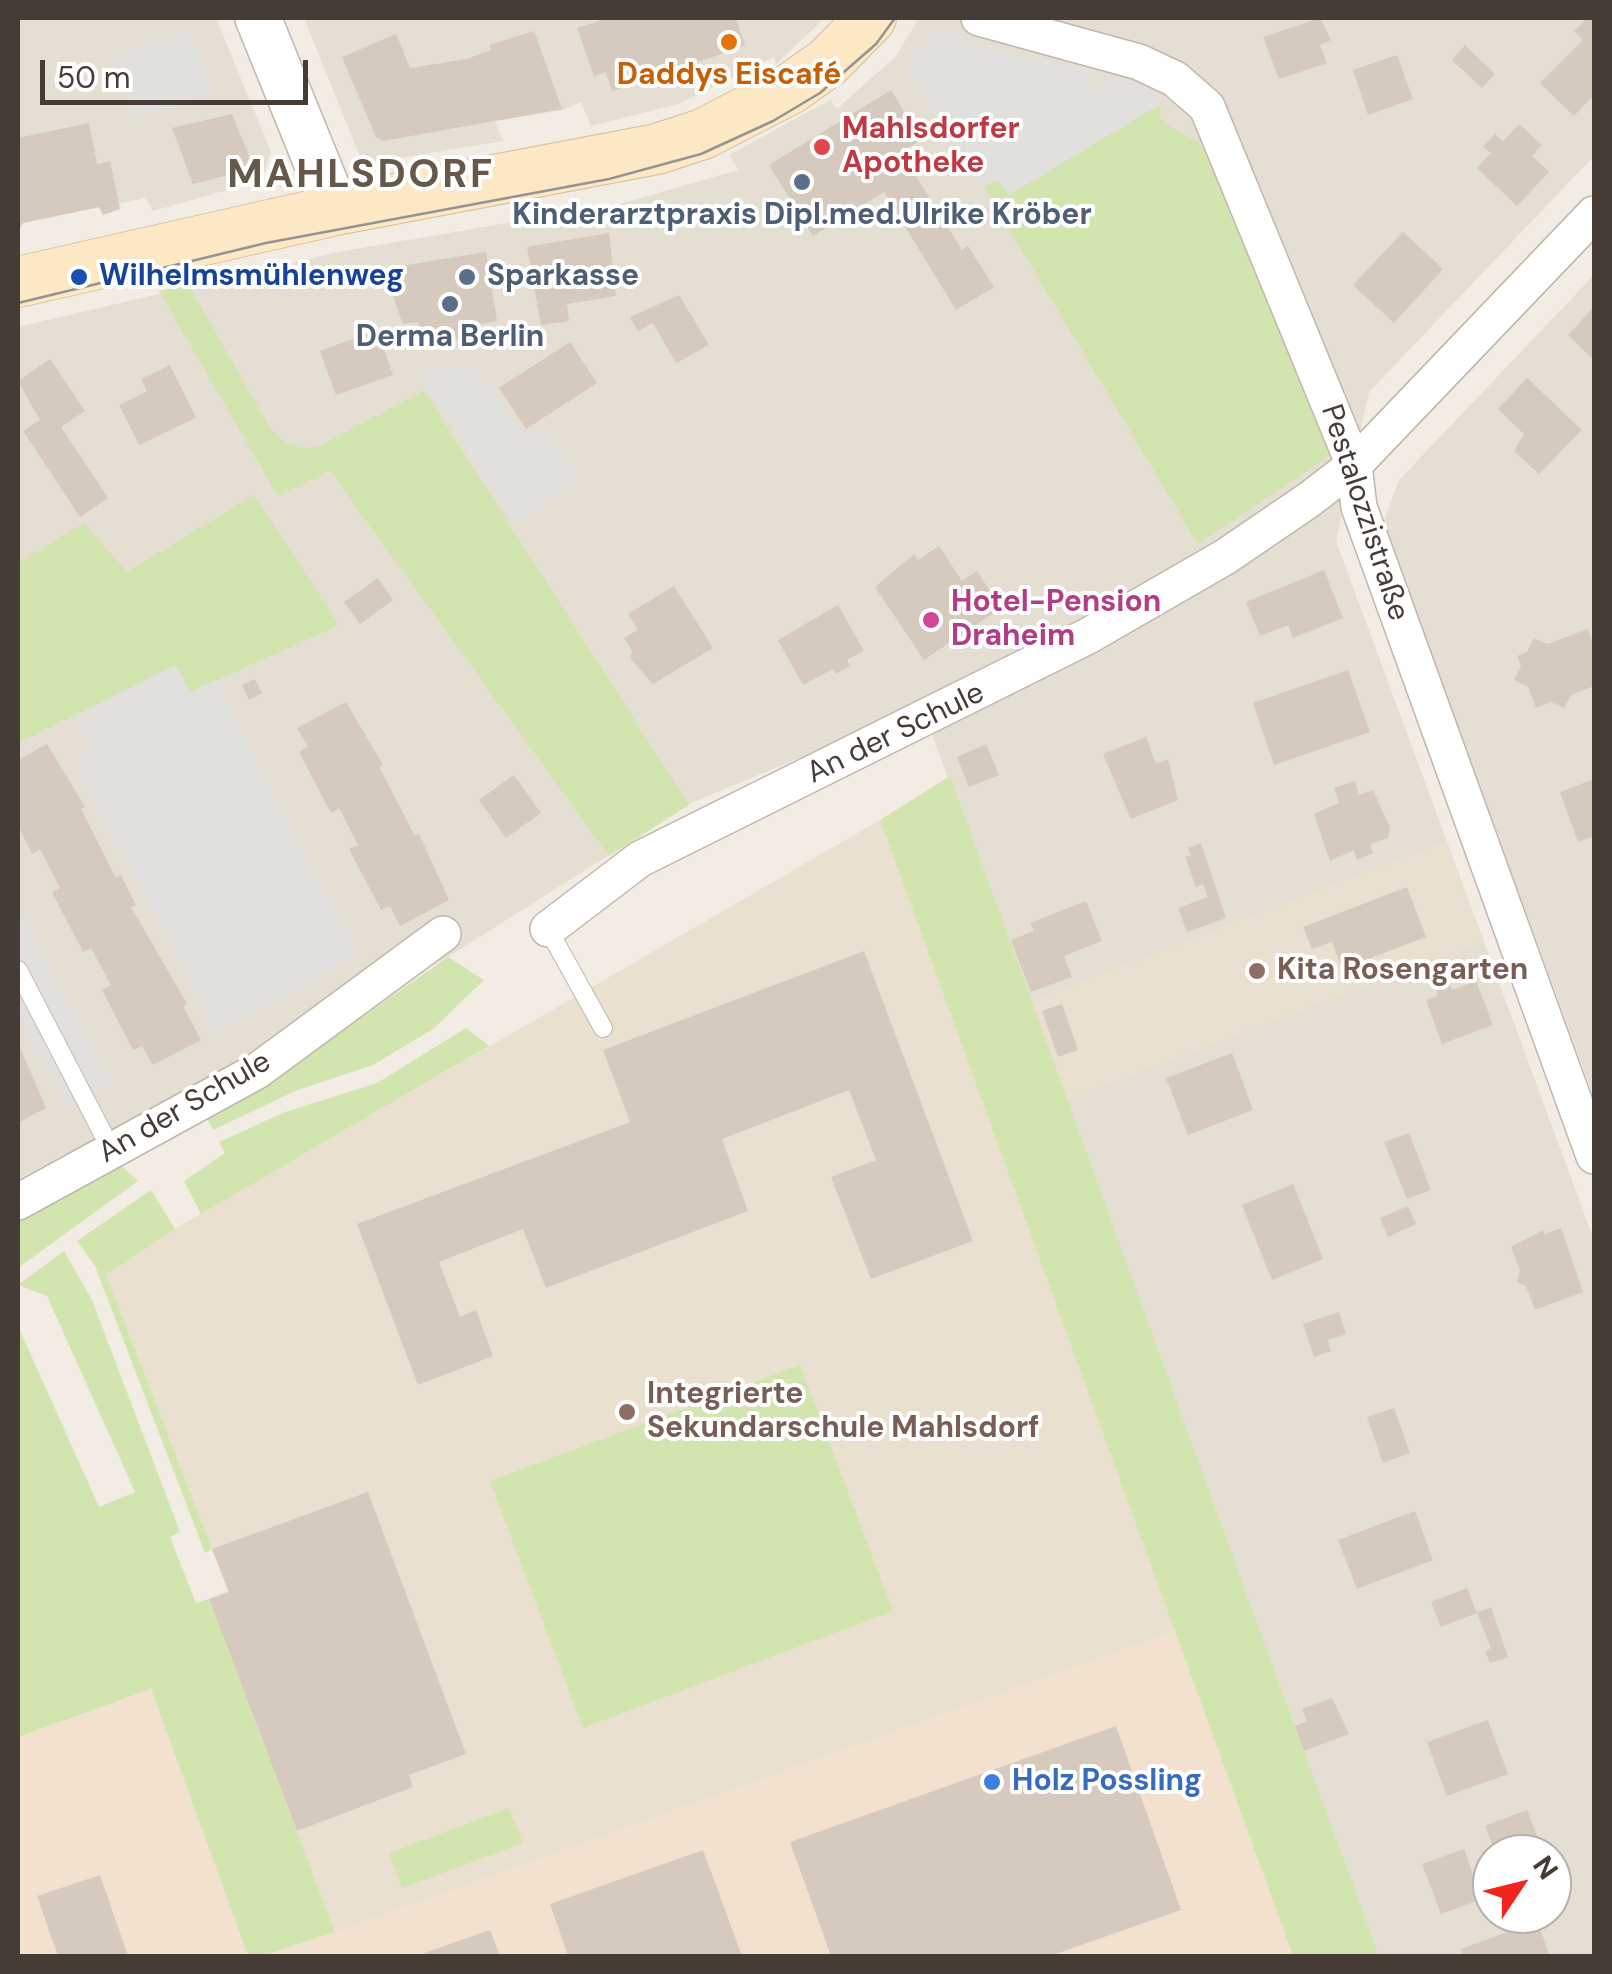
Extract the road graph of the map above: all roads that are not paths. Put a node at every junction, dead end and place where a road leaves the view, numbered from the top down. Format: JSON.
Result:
{"nodes":[{"id":1,"x":258,"y":18,"type":"edge"},
{"id":2,"x":871,"y":18,"type":"edge"},
{"id":3,"x":979,"y":18,"type":"edge"},
{"id":4,"x":336,"y":210,"type":"junction"},
{"id":5,"x":1594,"y":214,"type":"edge"},
{"id":6,"x":18,"y":282,"type":"edge"},
{"id":7,"x":1354,"y":465,"type":"junction"},
{"id":8,"x":548,"y":928,"type":"joint"},
{"id":9,"x":443,"y":934,"type":"dead end"},
{"id":10,"x":18,"y":970,"type":"edge"},
{"id":11,"x":603,"y":1028,"type":"dead end"},
{"id":12,"x":112,"y":1151,"type":"junction"},
{"id":13,"x":1594,"y":1156,"type":"edge"},
{"id":14,"x":18,"y":1202,"type":"edge"}],
"edges":[{"from":1,"to":4,"type":"street"},
{"from":2,"to":4,"type":"main road"},
{"from":3,"to":7,"type":"street","name":"Pestalozzistraße"},
{"from":4,"to":6,"type":"main road"},
{"from":5,"to":7,"type":"street","name":"An der Schule"},
{"from":7,"to":8,"type":"street","name":"An der Schule"},
{"from":7,"to":13,"type":"street","name":"Pestalozzistraße"},
{"from":8,"to":11,"type":"lane"},
{"from":9,"to":12,"type":"street","name":"An der Schule"},
{"from":10,"to":12,"type":"lane"},
{"from":12,"to":14,"type":"street","name":"An der Schule"}]}
